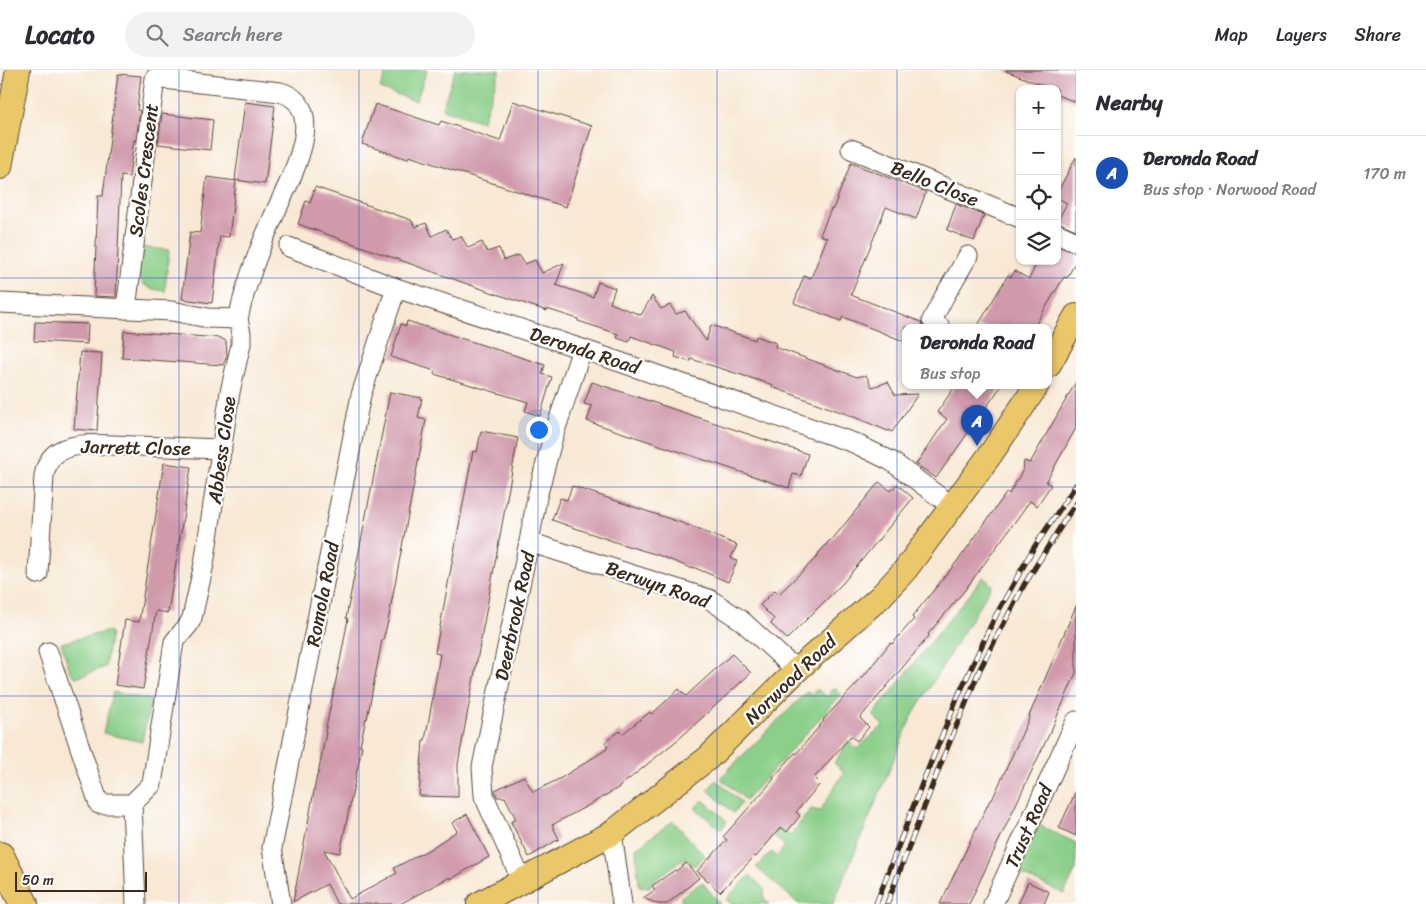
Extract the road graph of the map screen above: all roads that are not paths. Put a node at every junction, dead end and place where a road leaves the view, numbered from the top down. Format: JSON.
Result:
{"nodes":[{"id":1,"x":18,"y":70,"type":"edge"},
{"id":2,"x":6,"y":107,"type":"edge"},
{"id":3,"x":851,"y":149,"type":"dead end"},
{"id":4,"x":0,"y":167,"type":"edge"},
{"id":5,"x":1016,"y":216,"type":"edge"},
{"id":6,"x":1061,"y":235,"type":"edge"},
{"id":7,"x":1076,"y":242,"type":"edge"},
{"id":8,"x":289,"y":247,"type":"dead end"},
{"id":9,"x":968,"y":256,"type":"dead end"},
{"id":10,"x":396,"y":288,"type":"junction"},
{"id":11,"x":0,"y":303,"type":"edge"},
{"id":12,"x":126,"y":309,"type":"junction"},
{"id":13,"x":1076,"y":316,"type":"edge"},
{"id":14,"x":238,"y":319,"type":"junction"},
{"id":15,"x":937,"y":324,"type":"edge"},
{"id":16,"x":582,"y":348,"type":"junction"},
{"id":17,"x":1052,"y":359,"type":"edge"},
{"id":18,"x":1034,"y":389,"type":"edge"},
{"id":19,"x":222,"y":449,"type":"junction"},
{"id":20,"x":953,"y":507,"type":"junction"},
{"id":21,"x":529,"y":542,"type":"junction"},
{"id":22,"x":38,"y":574,"type":"dead end"},
{"id":23,"x":48,"y":652,"type":"dead end"},
{"id":24,"x":798,"y":669,"type":"junction"},
{"id":25,"x":1076,"y":721,"type":"edge"},
{"id":26,"x":132,"y":804,"type":"junction"},
{"id":27,"x":612,"y":833,"type":"junction"},
{"id":28,"x":0,"y":856,"type":"edge"},
{"id":29,"x":522,"y":881,"type":"junction"},
{"id":30,"x":24,"y":904,"type":"edge"},
{"id":31,"x":136,"y":904,"type":"edge"},
{"id":32,"x":281,"y":904,"type":"edge"},
{"id":33,"x":480,"y":904,"type":"edge"},
{"id":34,"x":622,"y":904,"type":"edge"},
{"id":35,"x":993,"y":904,"type":"edge"}],
"edges":[{"from":1,"to":2,"type":"main road"},
{"from":2,"to":4,"type":"main road"},
{"from":3,"to":5,"type":"street","name":"Bello Close"},
{"from":6,"to":7,"type":"street"},
{"from":8,"to":10,"type":"street","name":"Deronda Road"},
{"from":9,"to":15,"type":"street"},
{"from":10,"to":16,"type":"street","name":"Deronda Road"},
{"from":10,"to":32,"type":"street","name":"Romola Road"},
{"from":11,"to":12,"type":"street"},
{"from":12,"to":14,"type":"street"},
{"from":12,"to":14,"type":"street","name":"Scoles Crescent"},
{"from":13,"to":17,"type":"main road"},
{"from":14,"to":19,"type":"street","name":"Abbess Close"},
{"from":16,"to":20,"type":"street","name":"Deronda Road"},
{"from":16,"to":21,"type":"street","name":"Deerbrook Road"},
{"from":18,"to":20,"type":"main road","name":"Norwood Road"},
{"from":19,"to":22,"type":"street","name":"Jarrett Close"},
{"from":19,"to":26,"type":"street","name":"Abbess Close"},
{"from":20,"to":24,"type":"main road","name":"Norwood Road"},
{"from":21,"to":24,"type":"street","name":"Berwyn Road"},
{"from":21,"to":29,"type":"street","name":"Deerbrook Road"},
{"from":23,"to":26,"type":"street"},
{"from":24,"to":27,"type":"main road","name":"Norwood Road"},
{"from":25,"to":35,"type":"street","name":"Trust Road"},
{"from":26,"to":31,"type":"street"},
{"from":27,"to":29,"type":"main road","name":"Norwood Road"},
{"from":27,"to":34,"type":"street"},
{"from":28,"to":30,"type":"highway"},
{"from":29,"to":33,"type":"main road","name":"Norwood Road"}]}
